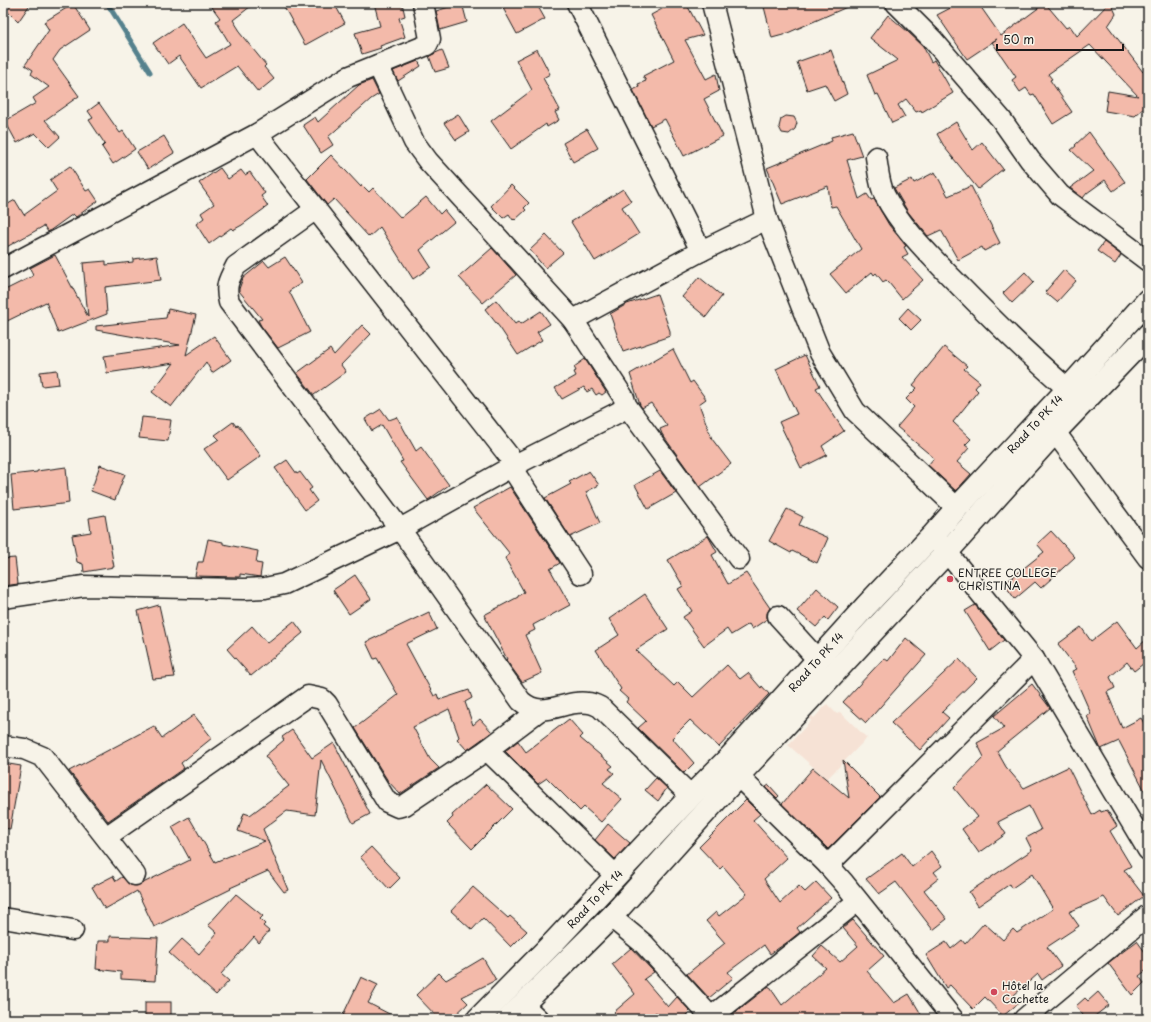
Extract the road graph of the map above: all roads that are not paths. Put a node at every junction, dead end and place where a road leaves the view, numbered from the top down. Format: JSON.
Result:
{"nodes":[{"id":1,"x":423,"y":3,"type":"edge"},
{"id":2,"x":577,"y":3,"type":"edge"},
{"id":3,"x":712,"y":3,"type":"edge"},
{"id":4,"x":896,"y":3,"type":"edge"},
{"id":5,"x":378,"y":65,"type":"junction"},
{"id":6,"x":257,"y":134,"type":"junction"},
{"id":7,"x":876,"y":158,"type":"dead end"},
{"id":8,"x":316,"y":209,"type":"junction"},
{"id":9,"x":767,"y":218,"type":"junction"},
{"id":10,"x":701,"y":251,"type":"junction"},
{"id":11,"x":1148,"y":261,"type":"edge"},
{"id":12,"x":3,"y":269,"type":"edge"},
{"id":13,"x":1148,"y":300,"type":"edge"},
{"id":14,"x":574,"y":320,"type":"junction"},
{"id":15,"x":1148,"y":335,"type":"edge"},
{"id":16,"x":1068,"y":389,"type":"junction"},
{"id":17,"x":626,"y":405,"type":"junction"},
{"id":18,"x":1054,"y":432,"type":"junction"},
{"id":19,"x":513,"y":466,"type":"junction"},
{"id":20,"x":957,"y":508,"type":"junction"},
{"id":21,"x":400,"y":529,"type":"junction"},
{"id":22,"x":934,"y":535,"type":"junction"},
{"id":23,"x":947,"y":552,"type":"junction"},
{"id":24,"x":1148,"y":558,"type":"edge"},
{"id":25,"x":739,"y":559,"type":"dead end"},
{"id":26,"x":581,"y":574,"type":"dead end"},
{"id":27,"x":3,"y":598,"type":"edge"},
{"id":28,"x":778,"y":616,"type":"dead end"},
{"id":29,"x":1034,"y":659,"type":"junction"},
{"id":30,"x":818,"y":660,"type":"junction"},
{"id":31,"x":540,"y":710,"type":"junction"},
{"id":32,"x":3,"y":746,"type":"edge"},
{"id":33,"x":487,"y":750,"type":"junction"},
{"id":34,"x":738,"y":776,"type":"junction"},
{"id":35,"x":690,"y":796,"type":"junction"},
{"id":36,"x":106,"y":837,"type":"junction"},
{"id":37,"x":1148,"y":850,"type":"edge"},
{"id":38,"x":828,"y":865,"type":"junction"},
{"id":39,"x":135,"y":875,"type":"dead end"},
{"id":40,"x":616,"y":876,"type":"junction"},
{"id":41,"x":858,"y":901,"type":"junction"},
{"id":42,"x":1148,"y":915,"type":"edge"},
{"id":43,"x":611,"y":917,"type":"junction"},
{"id":44,"x":3,"y":918,"type":"edge"},
{"id":45,"x":73,"y":930,"type":"dead end"},
{"id":46,"x":515,"y":1011,"type":"edge"},
{"id":47,"x":478,"y":1019,"type":"edge"},
{"id":48,"x":538,"y":1019,"type":"edge"},
{"id":49,"x":953,"y":1019,"type":"edge"},
{"id":50,"x":1024,"y":1019,"type":"edge"}],
"edges":[{"from":1,"to":5,"type":"street"},
{"from":2,"to":10,"type":"street"},
{"from":3,"to":9,"type":"street"},
{"from":4,"to":11,"type":"street"},
{"from":5,"to":6,"type":"street"},
{"from":5,"to":14,"type":"street"},
{"from":6,"to":8,"type":"street"},
{"from":6,"to":12,"type":"street"},
{"from":7,"to":16,"type":"street"},
{"from":8,"to":19,"type":"street"},
{"from":8,"to":21,"type":"street"},
{"from":9,"to":10,"type":"street"},
{"from":9,"to":20,"type":"street"},
{"from":10,"to":14,"type":"street"},
{"from":13,"to":16,"type":"main road","name":"Road To PK 14"},
{"from":14,"to":17,"type":"street"},
{"from":15,"to":18,"type":"main road","name":"Road To PK 14"},
{"from":16,"to":20,"type":"main road","name":"Road To PK 14"},
{"from":17,"to":19,"type":"street"},
{"from":17,"to":25,"type":"street"},
{"from":18,"to":23,"type":"main road","name":"Road To PK 14"},
{"from":18,"to":24,"type":"street"},
{"from":19,"to":21,"type":"street"},
{"from":19,"to":26,"type":"street"},
{"from":20,"to":22,"type":"main road","name":"Road To PK 14"},
{"from":21,"to":27,"type":"street"},
{"from":21,"to":31,"type":"street"},
{"from":22,"to":23,"type":"street"},
{"from":22,"to":30,"type":"main road","name":"Road To PK 14"},
{"from":23,"to":29,"type":"street"},
{"from":23,"to":34,"type":"main road","name":"Road To PK 14"},
{"from":28,"to":30,"type":"street"},
{"from":29,"to":37,"type":"street"},
{"from":29,"to":38,"type":"street"},
{"from":30,"to":35,"type":"main road","name":"Road To PK 14"},
{"from":31,"to":33,"type":"street"},
{"from":31,"to":35,"type":"street"},
{"from":32,"to":36,"type":"street"},
{"from":33,"to":36,"type":"street"},
{"from":33,"to":40,"type":"street"},
{"from":34,"to":38,"type":"street"},
{"from":34,"to":43,"type":"main road","name":"Road To PK 14"},
{"from":35,"to":40,"type":"main road","name":"Road To PK 14"},
{"from":36,"to":39,"type":"street"},
{"from":38,"to":41,"type":"street"},
{"from":40,"to":47,"type":"main road","name":"Road To PK 14"},
{"from":41,"to":43,"type":"street"},
{"from":41,"to":49,"type":"street"},
{"from":42,"to":50,"type":"street"},
{"from":43,"to":46,"type":"main road","name":"Road To PK 14"},
{"from":44,"to":45,"type":"street"},
{"from":46,"to":48,"type":"street"}]}
